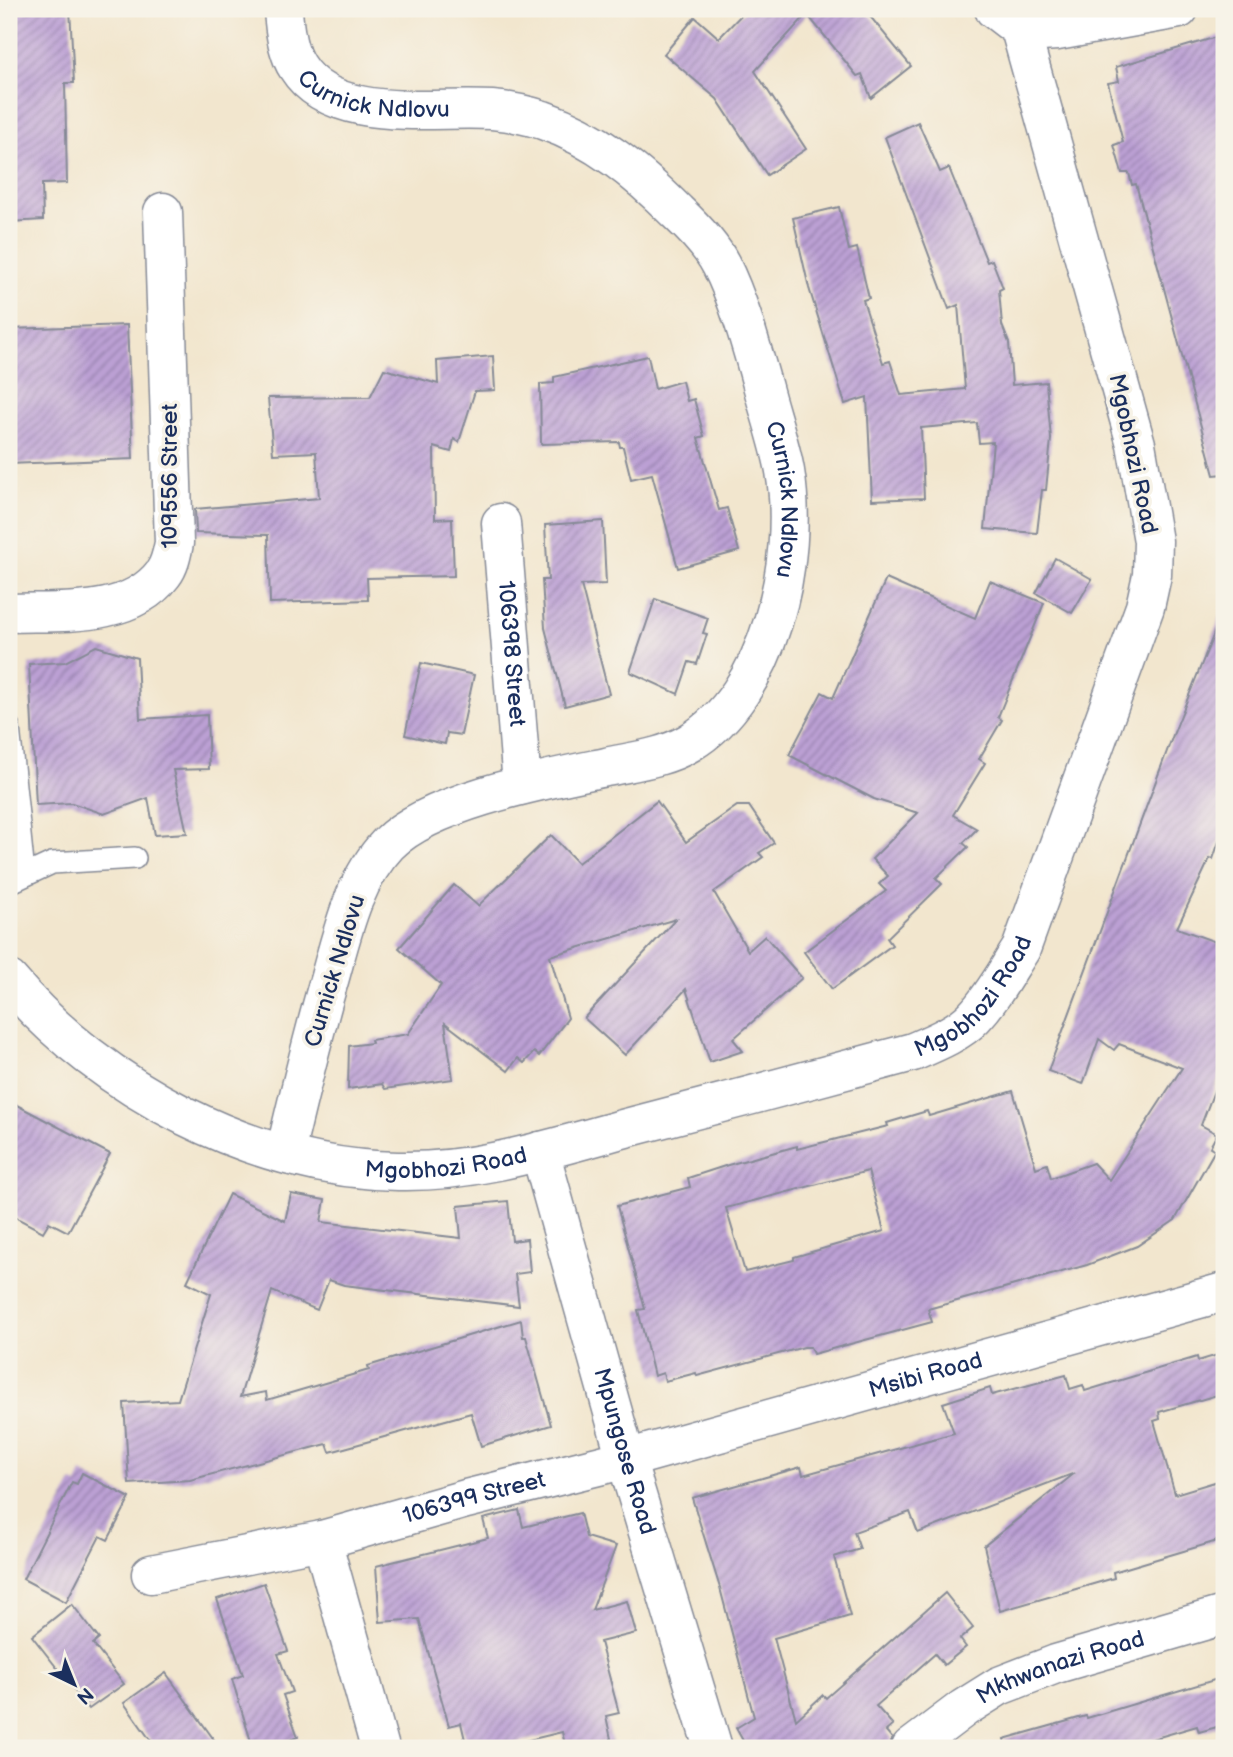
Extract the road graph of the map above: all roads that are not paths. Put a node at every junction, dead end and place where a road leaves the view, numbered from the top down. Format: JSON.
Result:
{"nodes":[{"id":1,"x":283,"y":9,"type":"edge"},
{"id":2,"x":1179,"y":9,"type":"edge"},
{"id":3,"x":1007,"y":19,"type":"edge"},
{"id":4,"x":163,"y":212,"type":"dead end"},
{"id":5,"x":501,"y":523,"type":"dead end"},
{"id":6,"x":9,"y":612,"type":"edge"},
{"id":7,"x":9,"y":726,"type":"edge"},
{"id":8,"x":522,"y":785,"type":"junction"},
{"id":9,"x":135,"y":858,"type":"dead end"},
{"id":10,"x":16,"y":878,"type":"edge"},
{"id":11,"x":9,"y":980,"type":"edge"},
{"id":12,"x":540,"y":1151,"type":"junction"},
{"id":13,"x":285,"y":1153,"type":"junction"},
{"id":14,"x":1224,"y":1292,"type":"edge"},
{"id":15,"x":626,"y":1459,"type":"junction"},
{"id":16,"x":322,"y":1540,"type":"junction"},
{"id":17,"x":151,"y":1574,"type":"dead end"},
{"id":18,"x":1224,"y":1615,"type":"edge"},
{"id":19,"x":380,"y":1748,"type":"edge"},
{"id":20,"x":713,"y":1748,"type":"edge"},
{"id":21,"x":911,"y":1748,"type":"edge"}],
"edges":[{"from":1,"to":8,"type":"street","name":"Curnick Ndlovu"},
{"from":2,"to":3,"type":"street"},
{"from":3,"to":12,"type":"street","name":"Mgobhozi Road"},
{"from":4,"to":6,"type":"street","name":"109556 Street"},
{"from":5,"to":8,"type":"street","name":"106398 Street"},
{"from":7,"to":10,"type":"lane"},
{"from":8,"to":13,"type":"street","name":"Curnick Ndlovu"},
{"from":9,"to":10,"type":"lane"},
{"from":11,"to":13,"type":"street","name":"Mgobhozi Road"},
{"from":12,"to":13,"type":"street","name":"Mgobhozi Road"},
{"from":12,"to":15,"type":"street","name":"Mpungose Road"},
{"from":14,"to":15,"type":"street","name":"Msibi Road"},
{"from":15,"to":16,"type":"street","name":"106399 Street"},
{"from":15,"to":20,"type":"street","name":"Mpungose Road"},
{"from":16,"to":17,"type":"street","name":"106399 Street"},
{"from":16,"to":19,"type":"street"},
{"from":18,"to":21,"type":"street","name":"Mkhwanazi Road"}]}
